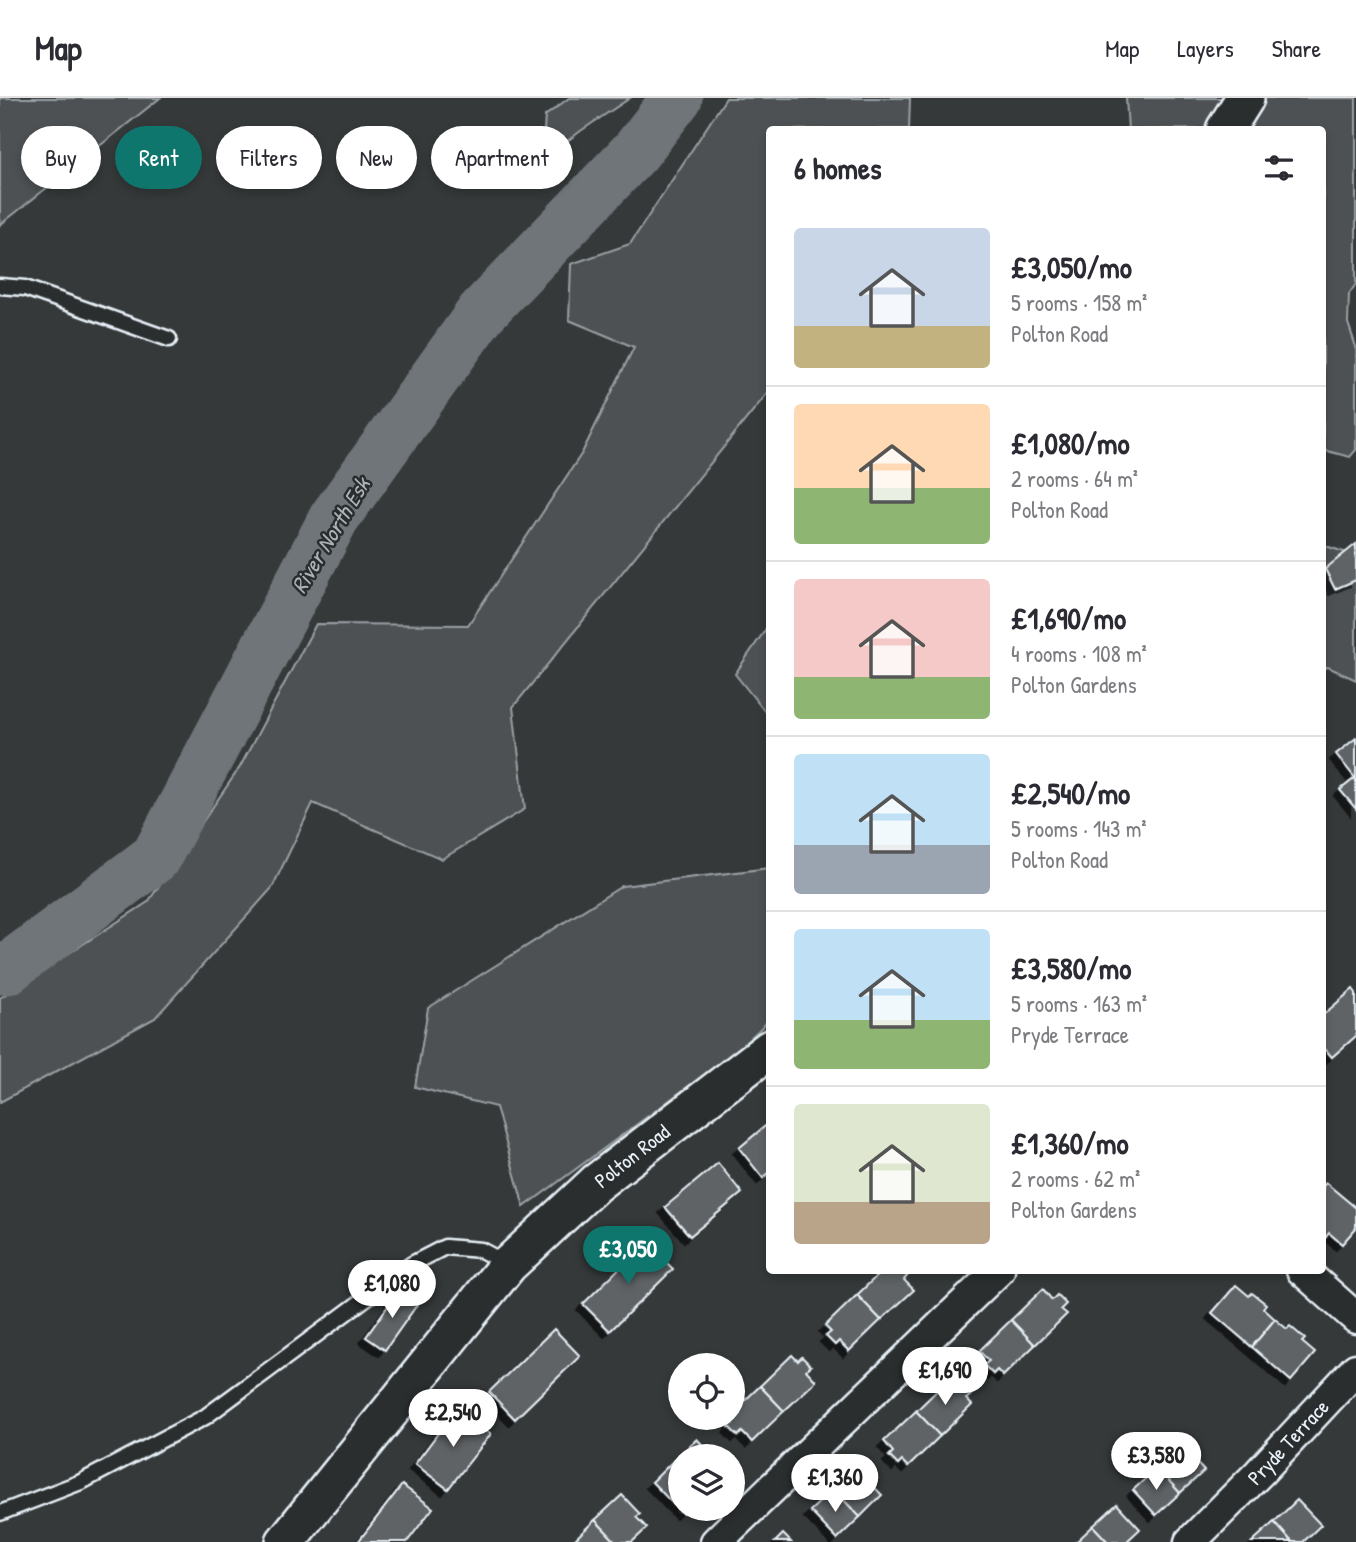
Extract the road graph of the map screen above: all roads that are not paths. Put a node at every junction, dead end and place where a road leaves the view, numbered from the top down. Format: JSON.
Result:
{"nodes":[{"id":1,"x":1245,"y":98,"type":"edge"},
{"id":2,"x":1228,"y":126,"type":"edge"},
{"id":3,"x":0,"y":286,"type":"edge"},
{"id":4,"x":169,"y":339,"type":"dead end"},
{"id":5,"x":766,"y":1052,"type":"edge"},
{"id":6,"x":508,"y":1265,"type":"junction"},
{"id":7,"x":995,"y":1274,"type":"edge"},
{"id":8,"x":1307,"y":1274,"type":"edge"},
{"id":9,"x":1356,"y":1318,"type":"edge"},
{"id":10,"x":1356,"y":1369,"type":"edge"},
{"id":11,"x":0,"y":1513,"type":"edge"},
{"id":12,"x":293,"y":1539,"type":"edge"},
{"id":13,"x":716,"y":1542,"type":"edge"},
{"id":14,"x":1190,"y":1542,"type":"edge"}],
"edges":[{"from":1,"to":2,"type":"street"},
{"from":3,"to":4,"type":"lane"},
{"from":5,"to":6,"type":"street","name":"Polton Road"},
{"from":6,"to":11,"type":"lane"},
{"from":6,"to":12,"type":"street","name":"Polton Road"},
{"from":7,"to":13,"type":"street"},
{"from":8,"to":9,"type":"street"},
{"from":10,"to":14,"type":"street","name":"Pryde Terrace"}]}
